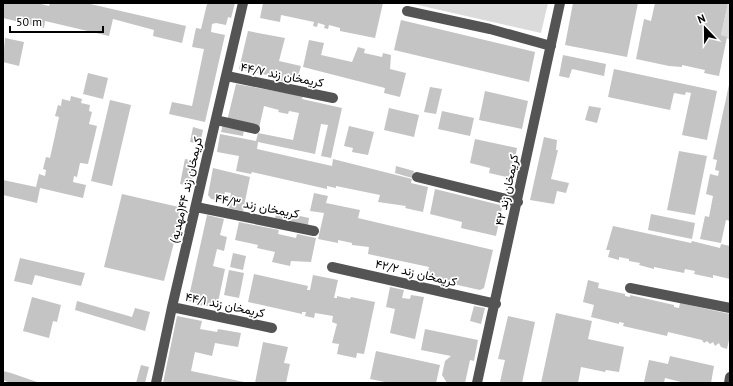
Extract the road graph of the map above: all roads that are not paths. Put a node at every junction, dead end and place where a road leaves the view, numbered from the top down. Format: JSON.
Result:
{"nodes":[{"id":1,"x":244,"y":3,"type":"edge"},
{"id":2,"x":560,"y":3,"type":"edge"},
{"id":3,"x":407,"y":11,"type":"dead end"},
{"id":4,"x":551,"y":46,"type":"junction"},
{"id":5,"x":226,"y":76,"type":"junction"},
{"id":6,"x":333,"y":98,"type":"dead end"},
{"id":7,"x":216,"y":120,"type":"junction"},
{"id":8,"x":254,"y":130,"type":"dead end"},
{"id":9,"x":417,"y":178,"type":"dead end"},
{"id":10,"x":518,"y":202,"type":"junction"},
{"id":11,"x":196,"y":207,"type":"junction"},
{"id":12,"x":314,"y":231,"type":"dead end"},
{"id":13,"x":332,"y":267,"type":"dead end"},
{"id":14,"x":630,"y":288,"type":"dead end"},
{"id":15,"x":496,"y":304,"type":"junction"},
{"id":16,"x":172,"y":307,"type":"junction"},
{"id":17,"x":730,"y":308,"type":"edge"},
{"id":18,"x":272,"y":328,"type":"dead end"},
{"id":19,"x":730,"y":377,"type":"edge"},
{"id":20,"x":156,"y":383,"type":"edge"},
{"id":21,"x":477,"y":383,"type":"edge"},
{"id":22,"x":729,"y":383,"type":"edge"}],
"edges":[{"from":1,"to":5,"type":"street","name":"کریمخان زند ۴۴(مهدیه)"},
{"from":2,"to":4,"type":"street","name":"کریمخان زند ۴۲"},
{"from":3,"to":4,"type":"street"},
{"from":4,"to":10,"type":"street","name":"کریمخان زند ۴۲"},
{"from":5,"to":6,"type":"street","name":"کریمخان زند ۴۴/۷"},
{"from":5,"to":7,"type":"street","name":"کریمخان زند ۴۴(مهدیه)"},
{"from":7,"to":8,"type":"street"},
{"from":7,"to":11,"type":"street","name":"کریمخان زند ۴۴(مهدیه)"},
{"from":9,"to":10,"type":"street"},
{"from":10,"to":15,"type":"street","name":"کریمخان زند ۴۲"},
{"from":11,"to":12,"type":"street","name":"کریمخان زند ۴۴/۳"},
{"from":11,"to":16,"type":"street","name":"کریمخان زند ۴۴(مهدیه)"},
{"from":13,"to":15,"type":"street","name":"کریمخان زند ۴۲/۲"},
{"from":14,"to":17,"type":"street"},
{"from":15,"to":21,"type":"street","name":"کریمخان زند ۴۲"},
{"from":16,"to":18,"type":"street","name":"کریمخان زند ۴۴/۱"},
{"from":16,"to":20,"type":"street","name":"کریمخان زند ۴۴(مهدیه)"},
{"from":19,"to":22,"type":"street"}]}
